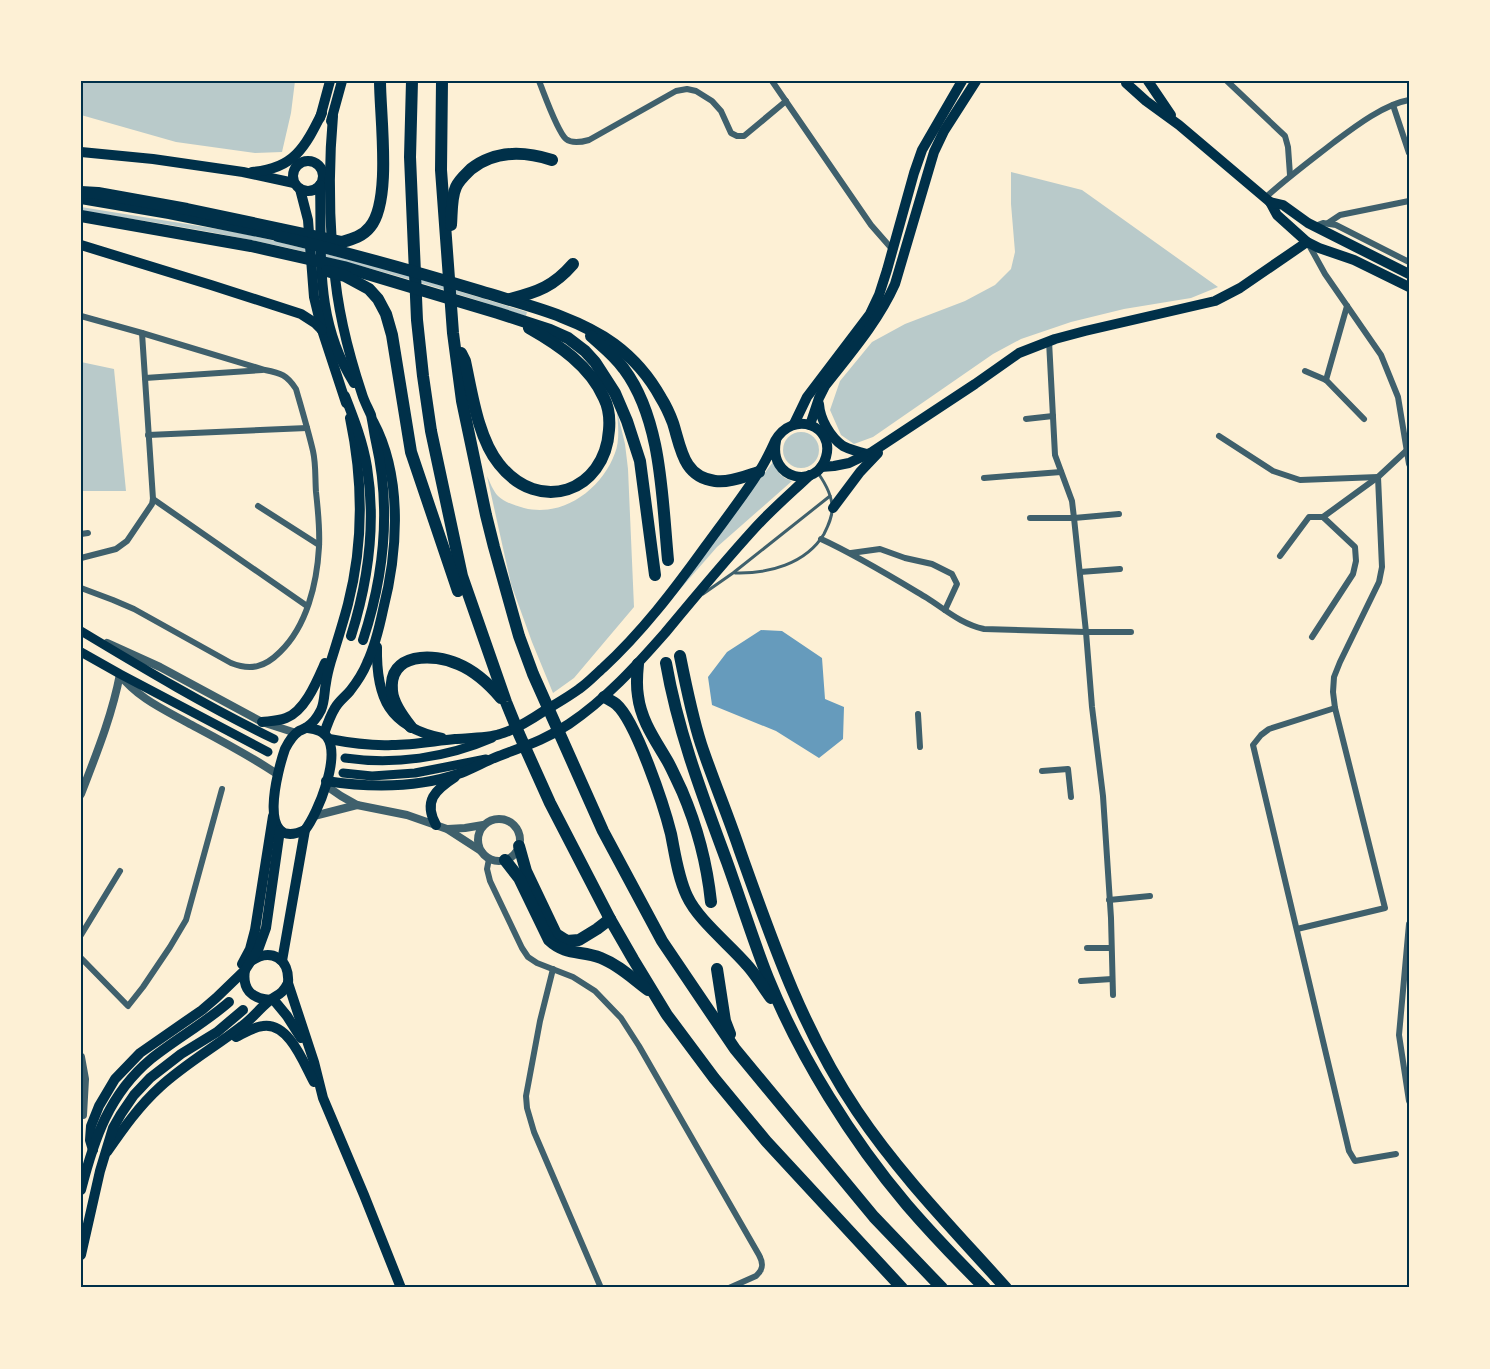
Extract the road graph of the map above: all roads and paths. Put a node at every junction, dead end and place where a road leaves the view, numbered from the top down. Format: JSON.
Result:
{"nodes":[{"id":1,"x":330,"y":81,"type":"edge"},
{"id":2,"x":342,"y":81,"type":"edge"},
{"id":3,"x":380,"y":81,"type":"edge"},
{"id":4,"x":412,"y":81,"type":"edge"},
{"id":5,"x":442,"y":81,"type":"edge"},
{"id":6,"x":539,"y":81,"type":"edge"},
{"id":7,"x":772,"y":81,"type":"edge"},
{"id":8,"x":962,"y":81,"type":"edge"},
{"id":9,"x":976,"y":81,"type":"edge"},
{"id":10,"x":1148,"y":81,"type":"edge"},
{"id":11,"x":1227,"y":81,"type":"edge"},
{"id":12,"x":1127,"y":82,"type":"edge"},
{"id":13,"x":1409,"y":100,"type":"edge"},
{"id":14,"x":786,"y":101,"type":"junction"},
{"id":15,"x":1393,"y":105,"type":"junction"},
{"id":16,"x":327,"y":114,"type":"junction"},
{"id":17,"x":1179,"y":125,"type":"junction"},
{"id":18,"x":81,"y":152,"type":"edge"},
{"id":19,"x":1409,"y":153,"type":"edge"},
{"id":20,"x":552,"y":160,"type":"dead end"},
{"id":21,"x":299,"y":164,"type":"junction"},
{"id":22,"x":282,"y":166,"type":"junction"},
{"id":23,"x":321,"y":169,"type":"junction"},
{"id":24,"x":243,"y":172,"type":"junction"},
{"id":25,"x":1290,"y":175,"type":"junction"},
{"id":26,"x":320,"y":185,"type":"junction"},
{"id":27,"x":297,"y":186,"type":"junction"},
{"id":28,"x":81,"y":192,"type":"edge"},
{"id":29,"x":81,"y":199,"type":"edge"},
{"id":30,"x":1267,"y":200,"type":"junction"},
{"id":31,"x":1409,"y":201,"type":"edge"},
{"id":32,"x":81,"y":216,"type":"edge"},
{"id":33,"x":81,"y":223,"type":"edge"},
{"id":34,"x":1328,"y":223,"type":"junction"},
{"id":35,"x":1315,"y":226,"type":"junction"},
{"id":36,"x":278,"y":232,"type":"junction"},
{"id":37,"x":1307,"y":242,"type":"junction"},
{"id":38,"x":81,"y":245,"type":"edge"},
{"id":39,"x":343,"y":246,"type":"junction"},
{"id":40,"x":892,"y":249,"type":"junction"},
{"id":41,"x":446,"y":255,"type":"junction"},
{"id":42,"x":280,"y":256,"type":"junction"},
{"id":43,"x":1409,"y":262,"type":"edge"},
{"id":44,"x":573,"y":264,"type":"dead end"},
{"id":45,"x":345,"y":271,"type":"junction"},
{"id":46,"x":1409,"y":274,"type":"edge"},
{"id":47,"x":1409,"y":287,"type":"edge"},
{"id":48,"x":504,"y":298,"type":"junction"},
{"id":49,"x":1347,"y":306,"type":"junction"},
{"id":50,"x":498,"y":313,"type":"junction"},
{"id":51,"x":81,"y":316,"type":"edge"},
{"id":52,"x":560,"y":316,"type":"junction"},
{"id":53,"x":322,"y":330,"type":"junction"},
{"id":54,"x":142,"y":333,"type":"junction"},
{"id":55,"x":453,"y":333,"type":"junction"},
{"id":56,"x":1049,"y":341,"type":"junction"},
{"id":57,"x":265,"y":370,"type":"junction"},
{"id":58,"x":1305,"y":371,"type":"dead end"},
{"id":59,"x":145,"y":378,"type":"junction"},
{"id":60,"x":1326,"y":380,"type":"junction"},
{"id":61,"x":345,"y":396,"type":"junction"},
{"id":62,"x":362,"y":396,"type":"junction"},
{"id":63,"x":818,"y":400,"type":"junction"},
{"id":64,"x":371,"y":416,"type":"junction"},
{"id":65,"x":1053,"y":416,"type":"junction"},
{"id":66,"x":1026,"y":419,"type":"dead end"},
{"id":67,"x":1364,"y":419,"type":"dead end"},
{"id":68,"x":794,"y":424,"type":"junction"},
{"id":69,"x":810,"y":425,"type":"junction"},
{"id":70,"x":307,"y":428,"type":"junction"},
{"id":71,"x":148,"y":435,"type":"junction"},
{"id":72,"x":1219,"y":436,"type":"dead end"},
{"id":73,"x":892,"y":440,"type":"junction"},
{"id":74,"x":776,"y":441,"type":"junction"},
{"id":75,"x":1406,"y":451,"type":"junction"},
{"id":76,"x":867,"y":454,"type":"junction"},
{"id":77,"x":1409,"y":464,"type":"edge"},
{"id":78,"x":816,"y":471,"type":"junction"},
{"id":79,"x":759,"y":472,"type":"junction"},
{"id":80,"x":1061,"y":472,"type":"junction"},
{"id":81,"x":1378,"y":477,"type":"junction"},
{"id":82,"x":984,"y":478,"type":"dead end"},
{"id":83,"x":830,"y":496,"type":"junction"},
{"id":84,"x":153,"y":499,"type":"junction"},
{"id":85,"x":258,"y":506,"type":"dead end"},
{"id":86,"x":832,"y":508,"type":"junction"},
{"id":87,"x":1119,"y":514,"type":"dead end"},
{"id":88,"x":1323,"y":517,"type":"junction"},
{"id":89,"x":1030,"y":518,"type":"dead end"},
{"id":90,"x":1074,"y":518,"type":"junction"},
{"id":91,"x":821,"y":539,"type":"junction"},
{"id":92,"x":320,"y":545,"type":"junction"},
{"id":93,"x":851,"y":553,"type":"junction"},
{"id":94,"x":1280,"y":556,"type":"dead end"},
{"id":95,"x":81,"y":558,"type":"edge"},
{"id":96,"x":668,"y":560,"type":"dead end"},
{"id":97,"x":1120,"y":569,"type":"dead end"},
{"id":98,"x":1080,"y":572,"type":"junction"},
{"id":99,"x":733,"y":573,"type":"junction"},
{"id":100,"x":655,"y":575,"type":"dead end"},
{"id":101,"x":81,"y":588,"type":"edge"},
{"id":102,"x":690,"y":603,"type":"junction"},
{"id":103,"x":307,"y":606,"type":"junction"},
{"id":104,"x":945,"y":610,"type":"junction"},
{"id":105,"x":81,"y":631,"type":"edge"},
{"id":106,"x":1086,"y":632,"type":"junction"},
{"id":107,"x":1131,"y":632,"type":"dead end"},
{"id":108,"x":351,"y":636,"type":"dead end"},
{"id":109,"x":377,"y":636,"type":"junction"},
{"id":110,"x":482,"y":637,"type":"junction"},
{"id":111,"x":1312,"y":637,"type":"dead end"},
{"id":112,"x":337,"y":639,"type":"junction"},
{"id":113,"x":363,"y":640,"type":"dead end"},
{"id":114,"x":81,"y":652,"type":"edge"},
{"id":115,"x":680,"y":656,"type":"dead end"},
{"id":116,"x":666,"y":663,"type":"dead end"},
{"id":117,"x":638,"y":664,"type":"junction"},
{"id":118,"x":120,"y":674,"type":"junction"},
{"id":119,"x":604,"y":697,"type":"junction"},
{"id":120,"x":506,"y":702,"type":"junction"},
{"id":121,"x":1335,"y":708,"type":"junction"},
{"id":122,"x":918,"y":714,"type":"dead end"},
{"id":123,"x":262,"y":722,"type":"junction"},
{"id":124,"x":411,"y":727,"type":"junction"},
{"id":125,"x":307,"y":728,"type":"junction"},
{"id":126,"x":296,"y":733,"type":"junction"},
{"id":127,"x":500,"y":735,"type":"junction"},
{"id":128,"x":327,"y":736,"type":"junction"},
{"id":129,"x":274,"y":739,"type":"dead end"},
{"id":130,"x":451,"y":739,"type":"junction"},
{"id":131,"x":920,"y":747,"type":"dead end"},
{"id":132,"x":268,"y":752,"type":"dead end"},
{"id":133,"x":501,"y":755,"type":"junction"},
{"id":134,"x":345,"y":758,"type":"dead end"},
{"id":135,"x":1042,"y":771,"type":"dead end"},
{"id":136,"x":343,"y":773,"type":"dead end"},
{"id":137,"x":461,"y":773,"type":"junction"},
{"id":138,"x":277,"y":774,"type":"junction"},
{"id":139,"x":326,"y":783,"type":"junction"},
{"id":140,"x":222,"y":789,"type":"dead end"},
{"id":141,"x":81,"y":794,"type":"edge"},
{"id":142,"x":1071,"y":797,"type":"dead end"},
{"id":143,"x":357,"y":805,"type":"junction"},
{"id":144,"x":273,"y":815,"type":"junction"},
{"id":145,"x":314,"y":816,"type":"junction"},
{"id":146,"x":483,"y":825,"type":"junction"},
{"id":147,"x":442,"y":827,"type":"junction"},
{"id":148,"x":280,"y":830,"type":"junction"},
{"id":149,"x":304,"y":830,"type":"junction"},
{"id":150,"x":519,"y":846,"type":"junction"},
{"id":151,"x":481,"y":851,"type":"junction"},
{"id":152,"x":489,"y":859,"type":"junction"},
{"id":153,"x":505,"y":860,"type":"junction"},
{"id":154,"x":120,"y":871,"type":"dead end"},
{"id":155,"x":1150,"y":896,"type":"dead end"},
{"id":156,"x":1109,"y":900,"type":"junction"},
{"id":157,"x":711,"y":902,"type":"dead end"},
{"id":158,"x":610,"y":919,"type":"junction"},
{"id":159,"x":1409,"y":924,"type":"edge"},
{"id":160,"x":1297,"y":929,"type":"junction"},
{"id":161,"x":81,"y":935,"type":"edge"},
{"id":162,"x":1087,"y":948,"type":"dead end"},
{"id":163,"x":1111,"y":948,"type":"junction"},
{"id":164,"x":81,"y":958,"type":"edge"},
{"id":165,"x":282,"y":961,"type":"junction"},
{"id":166,"x":248,"y":965,"type":"junction"},
{"id":167,"x":553,"y":969,"type":"junction"},
{"id":168,"x":717,"y":969,"type":"dead end"},
{"id":169,"x":1112,"y":979,"type":"junction"},
{"id":170,"x":1081,"y":981,"type":"dead end"},
{"id":171,"x":288,"y":983,"type":"junction"},
{"id":172,"x":226,"y":988,"type":"junction"},
{"id":173,"x":1113,"y":995,"type":"dead end"},
{"id":174,"x":655,"y":996,"type":"junction"},
{"id":175,"x":272,"y":999,"type":"junction"},
{"id":176,"x":229,"y":1002,"type":"dead end"},
{"id":177,"x":243,"y":1010,"type":"dead end"},
{"id":178,"x":789,"y":1023,"type":"junction"},
{"id":179,"x":211,"y":1048,"type":"junction"},
{"id":180,"x":735,"y":1049,"type":"junction"},
{"id":181,"x":81,"y":1057,"type":"edge"},
{"id":182,"x":314,"y":1062,"type":"junction"},
{"id":183,"x":323,"y":1098,"type":"junction"},
{"id":184,"x":1409,"y":1101,"type":"edge"},
{"id":185,"x":82,"y":1115,"type":"edge"},
{"id":186,"x":91,"y":1126,"type":"junction"},
{"id":187,"x":93,"y":1150,"type":"junction"},
{"id":188,"x":105,"y":1154,"type":"junction"},
{"id":189,"x":1396,"y":1154,"type":"dead end"},
{"id":190,"x":81,"y":1190,"type":"edge"},
{"id":191,"x":81,"y":1255,"type":"edge"},
{"id":192,"x":401,"y":1288,"type":"edge"},
{"id":193,"x":601,"y":1288,"type":"edge"},
{"id":194,"x":729,"y":1288,"type":"edge"},
{"id":195,"x":902,"y":1288,"type":"edge"},
{"id":196,"x":942,"y":1288,"type":"edge"},
{"id":197,"x":984,"y":1288,"type":"edge"},
{"id":198,"x":1006,"y":1288,"type":"edge"}],
"edges":[{"from":1,"to":16,"type":"main road"},
{"from":2,"to":16,"type":"main road"},
{"from":3,"to":39,"type":"highway"},
{"from":4,"to":110,"type":"highway"},
{"from":5,"to":41,"type":"highway"},
{"from":6,"to":14,"type":"street"},
{"from":7,"to":14,"type":"street"},
{"from":8,"to":40,"type":"main road"},
{"from":9,"to":63,"type":"main road"},
{"from":10,"to":17,"type":"main road"},
{"from":11,"to":25,"type":"street"},
{"from":12,"to":17,"type":"main road"},
{"from":13,"to":15,"type":"street"},
{"from":14,"to":40,"type":"street"},
{"from":15,"to":19,"type":"street"},
{"from":15,"to":25,"type":"street"},
{"from":16,"to":21,"type":"main road"},
{"from":16,"to":22,"type":"main road"},
{"from":16,"to":23,"type":"main road"},
{"from":16,"to":62,"type":"main road"},
{"from":17,"to":30,"type":"main road"},
{"from":18,"to":24,"type":"main road"},
{"from":20,"to":41,"type":"highway"},
{"from":21,"to":22,"type":"main road"},
{"from":21,"to":23,"type":"main road"},
{"from":21,"to":27,"type":"main road"},
{"from":22,"to":24,"type":"main road"},
{"from":23,"to":26,"type":"main road"},
{"from":24,"to":27,"type":"main road"},
{"from":25,"to":30,"type":"street"},
{"from":26,"to":27,"type":"main road"},
{"from":26,"to":62,"type":"main road"},
{"from":27,"to":53,"type":"main road"},
{"from":28,"to":36,"type":"highway"},
{"from":29,"to":36,"type":"main road"},
{"from":30,"to":35,"type":"main road"},
{"from":30,"to":37,"type":"main road"},
{"from":31,"to":34,"type":"street"},
{"from":32,"to":42,"type":"highway"},
{"from":33,"to":42,"type":"highway"},
{"from":34,"to":35,"type":"street"},
{"from":34,"to":43,"type":"street"},
{"from":35,"to":46,"type":"main road"},
{"from":36,"to":39,"type":"highway"},
{"from":37,"to":47,"type":"main road"},
{"from":37,"to":49,"type":"street"},
{"from":37,"to":56,"type":"main road"},
{"from":38,"to":53,"type":"main road"},
{"from":39,"to":48,"type":"highway"},
{"from":40,"to":68,"type":"main road"},
{"from":41,"to":55,"type":"highway"},
{"from":42,"to":45,"type":"highway"},
{"from":44,"to":48,"type":"highway"},
{"from":45,"to":50,"type":"highway"},
{"from":45,"to":110,"type":"highway"},
{"from":48,"to":52,"type":"highway"},
{"from":49,"to":60,"type":"street"},
{"from":49,"to":75,"type":"street"},
{"from":50,"to":55,"type":"highway"},
{"from":50,"to":100,"type":"highway"},
{"from":51,"to":54,"type":"street"},
{"from":52,"to":79,"type":"highway"},
{"from":52,"to":96,"type":"highway"},
{"from":53,"to":61,"type":"main road"},
{"from":54,"to":57,"type":"street"},
{"from":54,"to":59,"type":"street"},
{"from":55,"to":180,"type":"highway"},
{"from":56,"to":65,"type":"street"},
{"from":56,"to":73,"type":"main road"},
{"from":57,"to":59,"type":"street"},
{"from":57,"to":70,"type":"street"},
{"from":58,"to":60,"type":"street"},
{"from":59,"to":71,"type":"street"},
{"from":60,"to":67,"type":"street"},
{"from":61,"to":108,"type":"main road"},
{"from":61,"to":112,"type":"main road"},
{"from":62,"to":64,"type":"main road"},
{"from":63,"to":69,"type":"main road"},
{"from":63,"to":76,"type":"main road"},
{"from":64,"to":109,"type":"main road"},
{"from":64,"to":113,"type":"main road"},
{"from":65,"to":66,"type":"street"},
{"from":65,"to":80,"type":"street"},
{"from":68,"to":69,"type":"main road"},
{"from":68,"to":74,"type":"main road"},
{"from":69,"to":78,"type":"main road"},
{"from":70,"to":71,"type":"street"},
{"from":70,"to":92,"type":"street"},
{"from":71,"to":84,"type":"street"},
{"from":72,"to":81,"type":"street"},
{"from":73,"to":76,"type":"main road"},
{"from":73,"to":86,"type":"main road"},
{"from":74,"to":78,"type":"main road"},
{"from":74,"to":79,"type":"main road"},
{"from":75,"to":77,"type":"street"},
{"from":75,"to":81,"type":"street"},
{"from":76,"to":78,"type":"main road"},
{"from":78,"to":83,"type":"lane"},
{"from":78,"to":102,"type":"main road"},
{"from":79,"to":127,"type":"main road"},
{"from":80,"to":82,"type":"street"},
{"from":80,"to":90,"type":"street"},
{"from":81,"to":88,"type":"street"},
{"from":81,"to":121,"type":"street"},
{"from":83,"to":86,"type":"lane"},
{"from":83,"to":99,"type":"lane"},
{"from":84,"to":95,"type":"street"},
{"from":84,"to":103,"type":"street"},
{"from":85,"to":92,"type":"street"},
{"from":86,"to":91,"type":"lane"},
{"from":87,"to":90,"type":"street"},
{"from":88,"to":94,"type":"street"},
{"from":88,"to":111,"type":"street"},
{"from":89,"to":90,"type":"street"},
{"from":90,"to":98,"type":"street"},
{"from":91,"to":93,"type":"street"},
{"from":91,"to":99,"type":"lane"},
{"from":92,"to":103,"type":"street"},
{"from":93,"to":104,"type":"street"},
{"from":93,"to":104,"type":"street"},
{"from":97,"to":98,"type":"street"},
{"from":98,"to":106,"type":"street"},
{"from":99,"to":102,"type":"lane"},
{"from":101,"to":103,"type":"street"},
{"from":102,"to":117,"type":"main road"},
{"from":104,"to":106,"type":"street"},
{"from":105,"to":123,"type":"street"},
{"from":105,"to":129,"type":"main road"},
{"from":106,"to":107,"type":"street"},
{"from":106,"to":156,"type":"street"},
{"from":109,"to":124,"type":"main road"},
{"from":109,"to":128,"type":"main road"},
{"from":110,"to":120,"type":"highway"},
{"from":112,"to":123,"type":"main road"},
{"from":112,"to":125,"type":"main road"},
{"from":114,"to":118,"type":"main road"},
{"from":115,"to":198,"type":"highway"},
{"from":116,"to":178,"type":"highway"},
{"from":117,"to":119,"type":"main road"},
{"from":117,"to":157,"type":"highway"},
{"from":118,"to":132,"type":"main road"},
{"from":118,"to":138,"type":"street"},
{"from":118,"to":141,"type":"street"},
{"from":119,"to":133,"type":"main road"},
{"from":119,"to":178,"type":"highway"},
{"from":120,"to":124,"type":"highway"},
{"from":120,"to":158,"type":"highway"},
{"from":121,"to":160,"type":"street"},
{"from":121,"to":160,"type":"street"},
{"from":122,"to":131,"type":"street"},
{"from":123,"to":126,"type":"street"},
{"from":124,"to":130,"type":"main road"},
{"from":125,"to":126,"type":"main road"},
{"from":125,"to":128,"type":"main road"},
{"from":126,"to":138,"type":"main road"},
{"from":127,"to":130,"type":"main road"},
{"from":127,"to":134,"type":"main road"},
{"from":128,"to":130,"type":"main road"},
{"from":128,"to":139,"type":"main road"},
{"from":133,"to":136,"type":"main road"},
{"from":133,"to":137,"type":"main road"},
{"from":135,"to":142,"type":"street"},
{"from":137,"to":139,"type":"main road"},
{"from":137,"to":147,"type":"main road"},
{"from":138,"to":144,"type":"main road"},
{"from":139,"to":143,"type":"street"},
{"from":139,"to":145,"type":"main road"},
{"from":140,"to":164,"type":"street"},
{"from":143,"to":145,"type":"street"},
{"from":143,"to":147,"type":"street"},
{"from":144,"to":148,"type":"main road"},
{"from":144,"to":172,"type":"main road"},
{"from":145,"to":149,"type":"main road"},
{"from":146,"to":147,"type":"street"},
{"from":146,"to":150,"type":"street"},
{"from":146,"to":151,"type":"street"},
{"from":147,"to":151,"type":"street"},
{"from":148,"to":149,"type":"main road"},
{"from":148,"to":166,"type":"main road"},
{"from":149,"to":165,"type":"main road"},
{"from":150,"to":153,"type":"street"},
{"from":150,"to":158,"type":"highway"},
{"from":151,"to":152,"type":"street"},
{"from":152,"to":153,"type":"street"},
{"from":152,"to":167,"type":"street"},
{"from":153,"to":174,"type":"highway"},
{"from":154,"to":161,"type":"street"},
{"from":155,"to":156,"type":"street"},
{"from":156,"to":163,"type":"street"},
{"from":158,"to":174,"type":"highway"},
{"from":159,"to":184,"type":"street"},
{"from":160,"to":189,"type":"street"},
{"from":162,"to":163,"type":"street"},
{"from":163,"to":169,"type":"street"},
{"from":165,"to":166,"type":"main road"},
{"from":165,"to":171,"type":"main road"},
{"from":166,"to":172,"type":"main road"},
{"from":166,"to":175,"type":"main road"},
{"from":167,"to":193,"type":"street"},
{"from":167,"to":194,"type":"street"},
{"from":168,"to":180,"type":"highway"},
{"from":169,"to":170,"type":"street"},
{"from":169,"to":173,"type":"street"},
{"from":171,"to":175,"type":"main road"},
{"from":171,"to":182,"type":"main road"},
{"from":172,"to":186,"type":"main road"},
{"from":174,"to":195,"type":"highway"},
{"from":175,"to":179,"type":"main road"},
{"from":175,"to":182,"type":"main road"},
{"from":176,"to":187,"type":"main road"},
{"from":177,"to":188,"type":"main road"},
{"from":178,"to":197,"type":"highway"},
{"from":179,"to":183,"type":"main road"},
{"from":179,"to":188,"type":"main road"},
{"from":180,"to":196,"type":"highway"},
{"from":181,"to":185,"type":"street"},
{"from":182,"to":183,"type":"main road"},
{"from":183,"to":192,"type":"main road"},
{"from":185,"to":186,"type":"street"},
{"from":186,"to":187,"type":"main road"},
{"from":187,"to":190,"type":"main road"},
{"from":188,"to":191,"type":"main road"}]}
